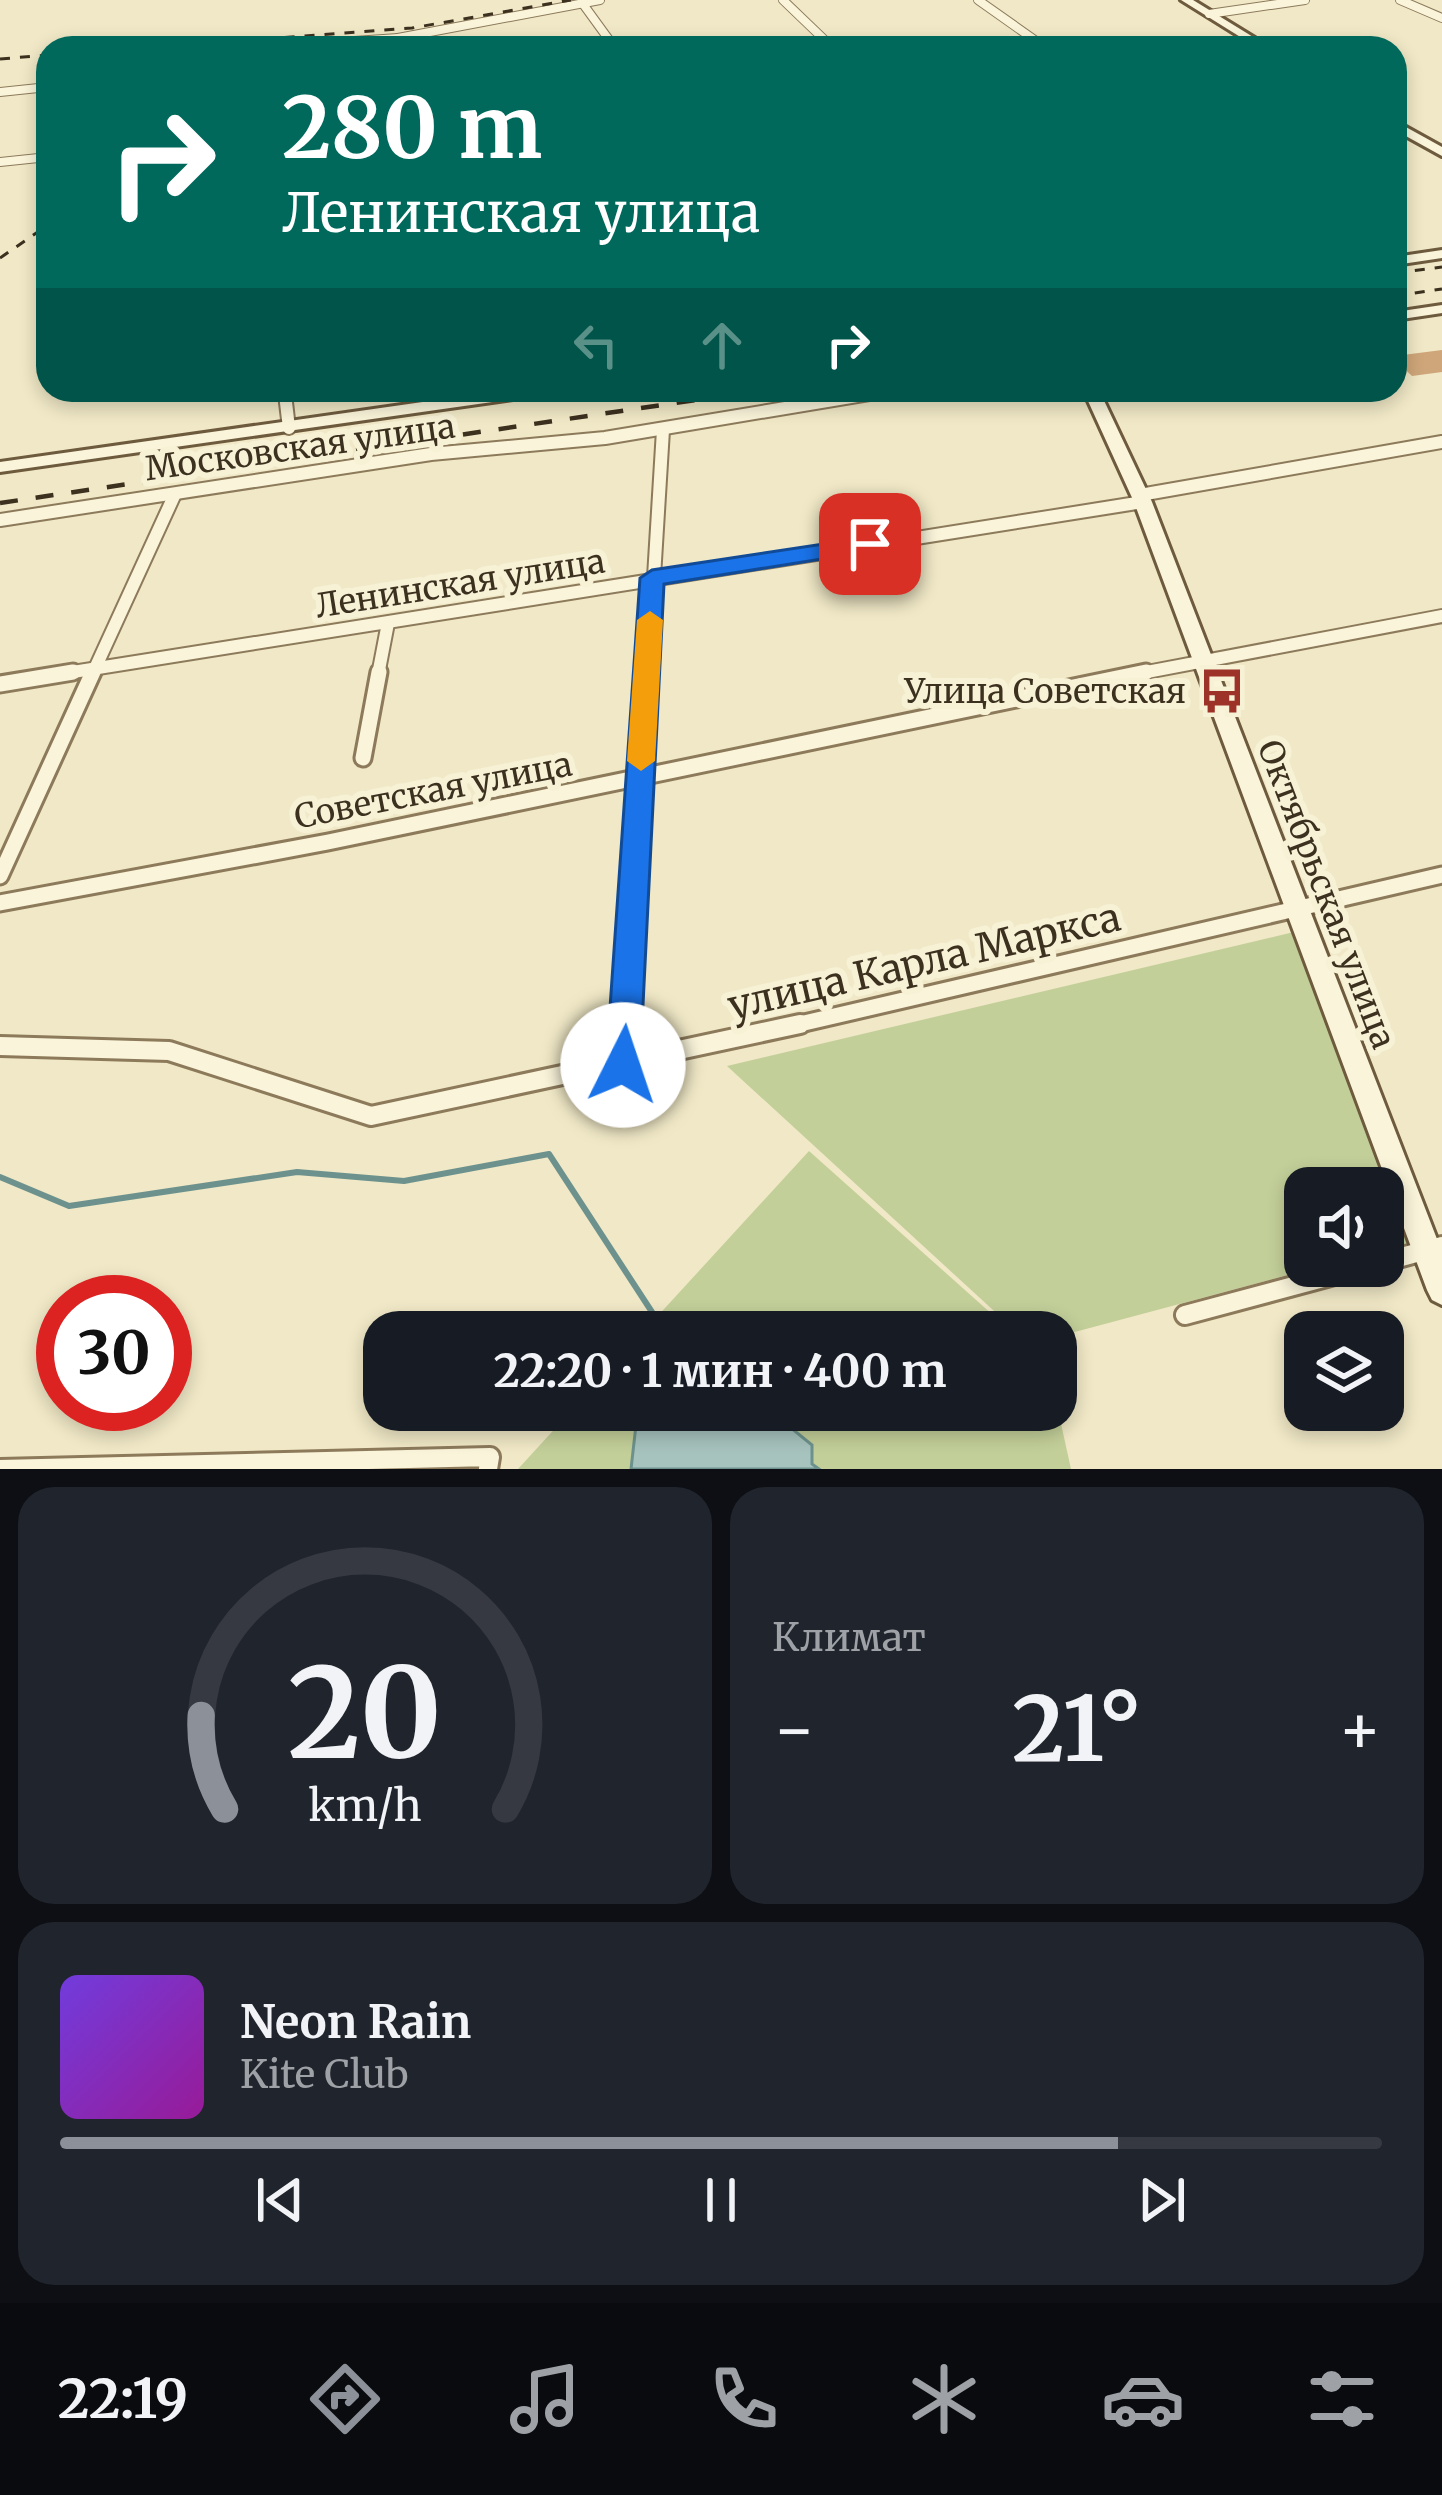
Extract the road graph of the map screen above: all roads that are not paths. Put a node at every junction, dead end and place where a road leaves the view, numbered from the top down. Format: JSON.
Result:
{"nodes":[{"id":1,"x":600,"y":0,"type":"edge"},
{"id":2,"x":783,"y":0,"type":"edge"},
{"id":3,"x":978,"y":0,"type":"edge"},
{"id":4,"x":1186,"y":0,"type":"edge"},
{"id":5,"x":1305,"y":0,"type":"edge"},
{"id":6,"x":1400,"y":0,"type":"edge"},
{"id":7,"x":583,"y":4,"type":"junction"},
{"id":8,"x":1210,"y":14,"type":"junction"},
{"id":9,"x":1442,"y":18,"type":"edge"},
{"id":10,"x":409,"y":36,"type":"edge"},
{"id":11,"x":606,"y":36,"type":"edge"},
{"id":12,"x":820,"y":36,"type":"edge"},
{"id":13,"x":1029,"y":36,"type":"edge"},
{"id":14,"x":1246,"y":36,"type":"edge"},
{"id":15,"x":36,"y":88,"type":"edge"},
{"id":16,"x":0,"y":92,"type":"edge"},
{"id":17,"x":1407,"y":131,"type":"edge"},
{"id":18,"x":1442,"y":152,"type":"edge"},
{"id":19,"x":36,"y":158,"type":"edge"},
{"id":20,"x":0,"y":162,"type":"edge"},
{"id":21,"x":1442,"y":254,"type":"edge"},
{"id":22,"x":1407,"y":259,"type":"edge"},
{"id":23,"x":1442,"y":309,"type":"edge"},
{"id":24,"x":1407,"y":314,"type":"edge"},
{"id":25,"x":286,"y":402,"type":"edge"},
{"id":26,"x":461,"y":402,"type":"edge"},
{"id":27,"x":823,"y":402,"type":"edge"},
{"id":28,"x":1097,"y":402,"type":"edge"},
{"id":29,"x":289,"y":428,"type":"junction"},
{"id":30,"x":663,"y":430,"type":"junction"},
{"id":31,"x":1442,"y":442,"type":"edge"},
{"id":32,"x":0,"y":466,"type":"edge"},
{"id":33,"x":175,"y":494,"type":"junction"},
{"id":34,"x":1142,"y":499,"type":"junction"},
{"id":35,"x":0,"y":520,"type":"edge"},
{"id":36,"x":652,"y":578,"type":"junction"},
{"id":37,"x":1442,"y":616,"type":"edge"},
{"id":38,"x":388,"y":623,"type":"junction"},
{"id":39,"x":1203,"y":661,"type":"junction"},
{"id":40,"x":94,"y":669,"type":"junction"},
{"id":41,"x":0,"y":684,"type":"edge"},
{"id":42,"x":363,"y":758,"type":"dead end"},
{"id":43,"x":640,"y":780,"type":"junction"},
{"id":44,"x":1442,"y":875,"type":"edge"},
{"id":45,"x":0,"y":876,"type":"edge"},
{"id":46,"x":0,"y":903,"type":"edge"},
{"id":47,"x":1297,"y":908,"type":"junction"},
{"id":48,"x":0,"y":1046,"type":"edge"},
{"id":49,"x":623,"y":1065,"type":"junction"},
{"id":50,"x":1435,"y":1248,"type":"edge"},
{"id":51,"x":1404,"y":1256,"type":"edge"},
{"id":52,"x":1290,"y":1287,"type":"edge"},
{"id":53,"x":1442,"y":1290,"type":"edge"},
{"id":54,"x":1185,"y":1315,"type":"dead end"},
{"id":55,"x":489,"y":1463,"type":"edge"},
{"id":56,"x":0,"y":1469,"type":"edge"}],
"edges":[{"from":1,"to":7,"type":"street"},
{"from":2,"to":12,"type":"street"},
{"from":3,"to":13,"type":"street"},
{"from":4,"to":8,"type":"main road"},
{"from":5,"to":8,"type":"street"},
{"from":6,"to":9,"type":"street"},
{"from":7,"to":10,"type":"street"},
{"from":7,"to":11,"type":"street"},
{"from":8,"to":14,"type":"main road"},
{"from":15,"to":16,"type":"street"},
{"from":17,"to":18,"type":"main road"},
{"from":19,"to":20,"type":"street"},
{"from":21,"to":22,"type":"main road"},
{"from":23,"to":24,"type":"main road"},
{"from":25,"to":29,"type":"street"},
{"from":26,"to":29,"type":"main road"},
{"from":27,"to":30,"type":"street","name":"Московская улица"},
{"from":28,"to":34,"type":"main road","name":"Октябрьская улица"},
{"from":29,"to":32,"type":"main road"},
{"from":30,"to":33,"type":"street","name":"Московская улица"},
{"from":30,"to":36,"type":"street"},
{"from":31,"to":34,"type":"street","name":"Ленинская улица"},
{"from":33,"to":35,"type":"street","name":"Московская улица"},
{"from":33,"to":40,"type":"street"},
{"from":34,"to":36,"type":"street","name":"Ленинская улица"},
{"from":34,"to":39,"type":"main road","name":"Октябрьская улица"},
{"from":36,"to":38,"type":"street","name":"Ленинская улица"},
{"from":36,"to":43,"type":"street"},
{"from":37,"to":39,"type":"street","name":"Советская улица"},
{"from":38,"to":40,"type":"street","name":"Ленинская улица"},
{"from":38,"to":42,"type":"street"},
{"from":39,"to":43,"type":"street","name":"Советская улица"},
{"from":39,"to":47,"type":"main road","name":"Октябрьская улица"},
{"from":40,"to":41,"type":"street","name":"Ленинская улица"},
{"from":40,"to":45,"type":"street"},
{"from":43,"to":46,"type":"street","name":"Советская улица"},
{"from":43,"to":49,"type":"street"},
{"from":44,"to":47,"type":"street","name":"улица Карла Маркса"},
{"from":47,"to":49,"type":"street","name":"улица Карла Маркса"},
{"from":47,"to":50,"type":"main road","name":"Октябрьская улица"},
{"from":48,"to":49,"type":"street","name":"улица Карла Маркса"},
{"from":50,"to":51,"type":"street"},
{"from":50,"to":53,"type":"main road","name":"Октябрьская улица"},
{"from":52,"to":54,"type":"street"},
{"from":55,"to":56,"type":"street"}]}
